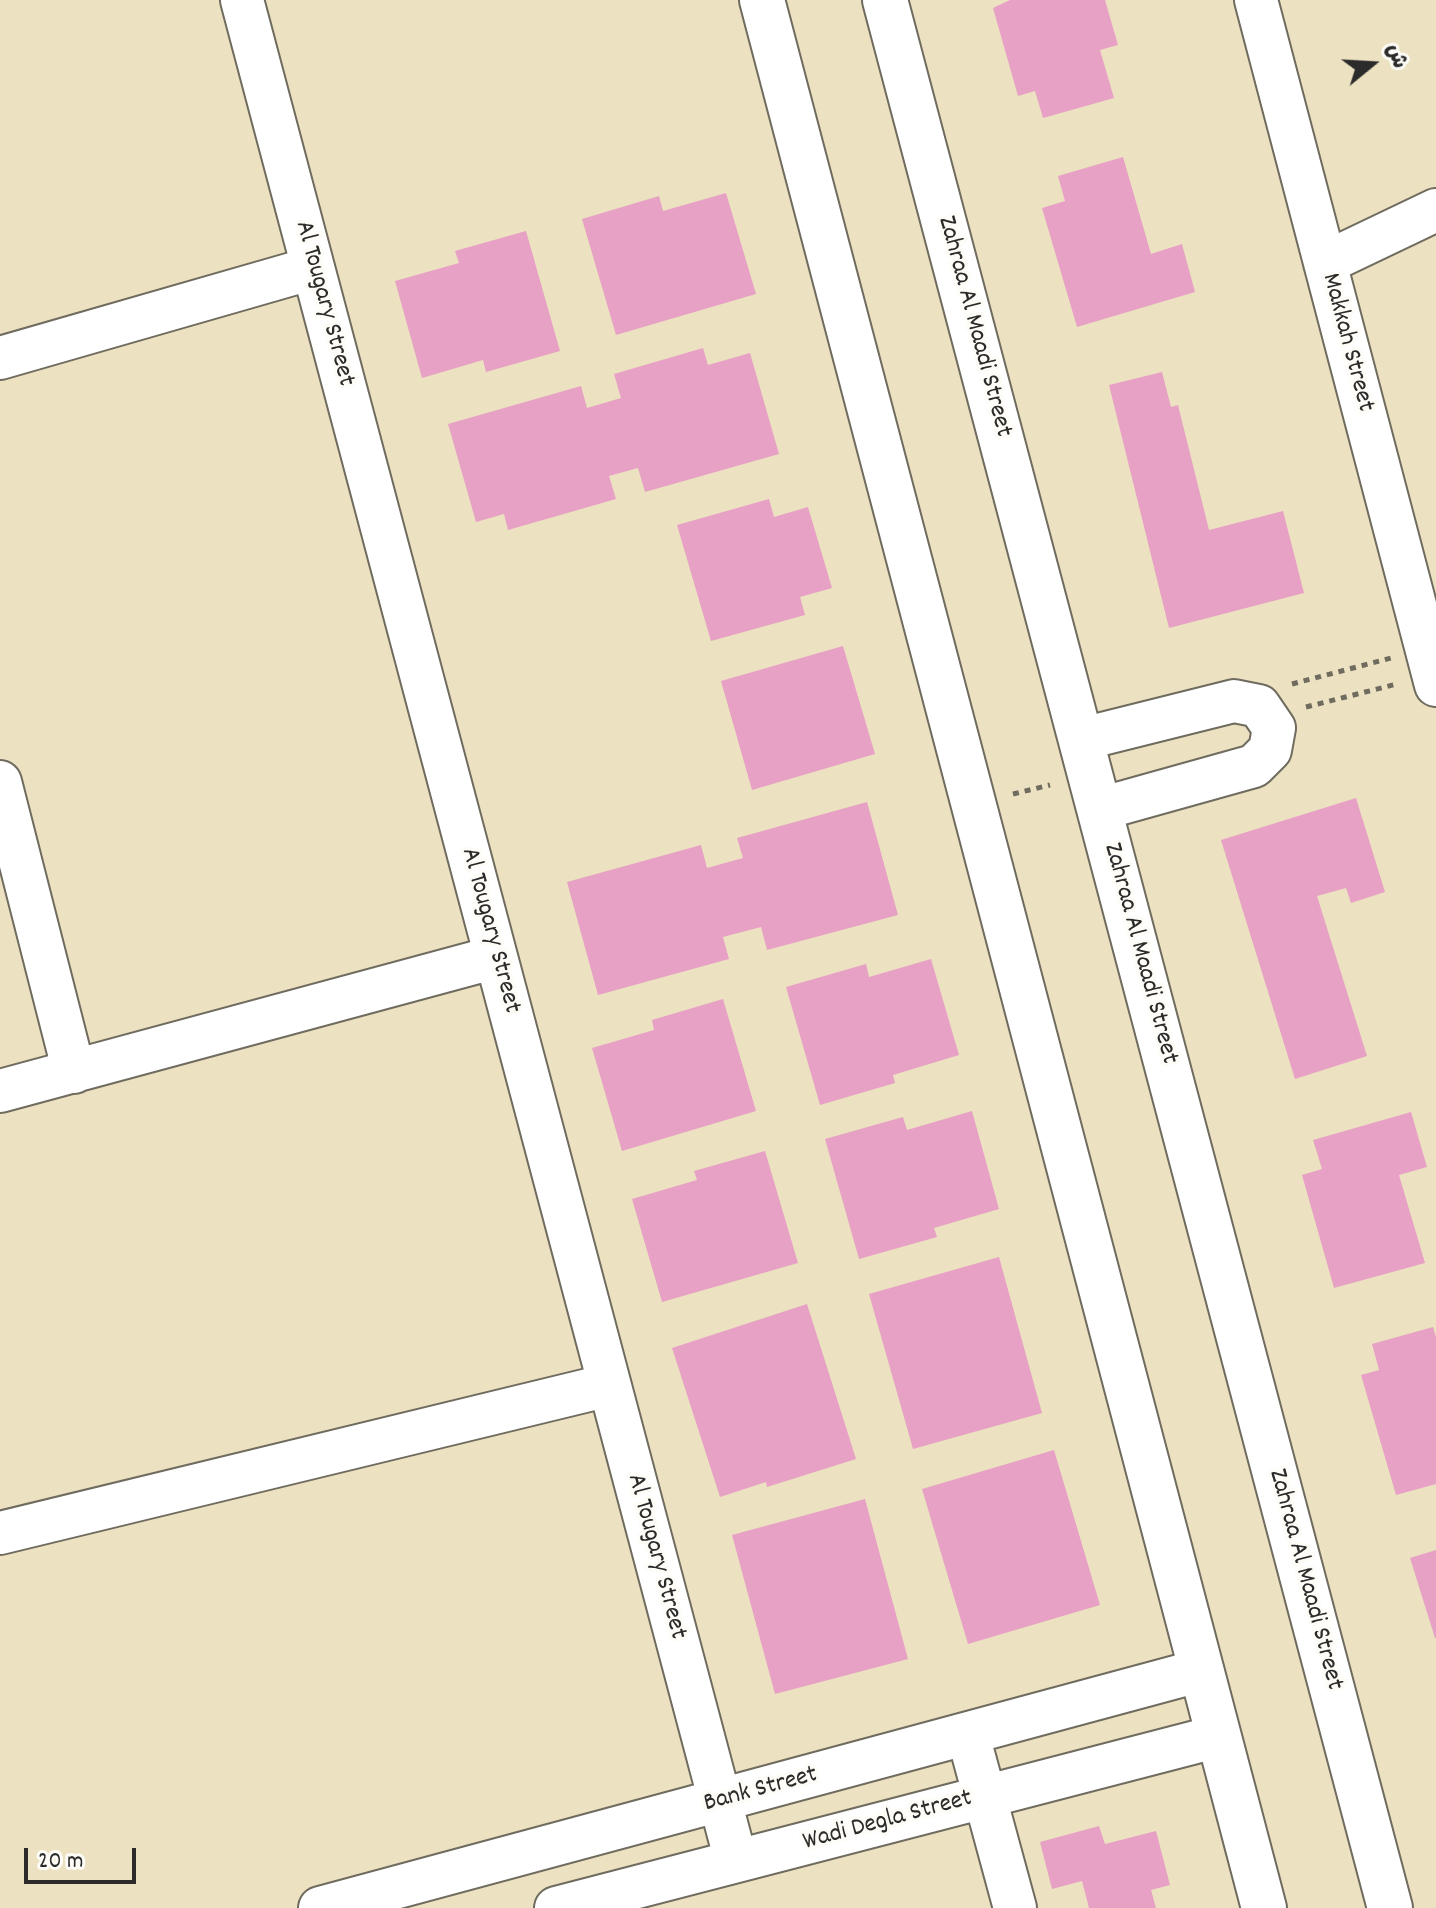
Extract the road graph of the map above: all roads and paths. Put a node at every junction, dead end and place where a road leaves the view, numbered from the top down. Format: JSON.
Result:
{"nodes":[{"id":1,"x":242,"y":0,"type":"edge"},
{"id":2,"x":762,"y":0,"type":"edge"},
{"id":3,"x":885,"y":0,"type":"edge"},
{"id":4,"x":1256,"y":0,"type":"edge"},
{"id":5,"x":1436,"y":210,"type":"edge"},
{"id":6,"x":1325,"y":263,"type":"junction"},
{"id":7,"x":313,"y":268,"type":"junction"},
{"id":8,"x":0,"y":358,"type":"edge"},
{"id":9,"x":1374,"y":662,"type":"dead end"},
{"id":10,"x":1322,"y":676,"type":"dead end"},
{"id":11,"x":1436,"y":685,"type":"edge"},
{"id":12,"x":1381,"y":688,"type":"dead end"},
{"id":13,"x":1328,"y":701,"type":"dead end"},
{"id":14,"x":1091,"y":774,"type":"junction"},
{"id":15,"x":0,"y":782,"type":"edge"},
{"id":16,"x":973,"y":803,"type":"junction"},
{"id":17,"x":496,"y":957,"type":"junction"},
{"id":18,"x":74,"y":1072,"type":"junction"},
{"id":19,"x":0,"y":1091,"type":"edge"},
{"id":20,"x":609,"y":1385,"type":"junction"},
{"id":21,"x":0,"y":1533,"type":"edge"},
{"id":22,"x":1202,"y":1670,"type":"junction"},
{"id":23,"x":968,"y":1735,"type":"junction"},
{"id":24,"x":1219,"y":1736,"type":"junction"},
{"id":25,"x":985,"y":1797,"type":"junction"},
{"id":26,"x":720,"y":1802,"type":"junction"},
{"id":27,"x":736,"y":1861,"type":"junction"},
{"id":28,"x":320,"y":1908,"type":"edge"},
{"id":29,"x":556,"y":1908,"type":"edge"},
{"id":30,"x":1015,"y":1908,"type":"edge"},
{"id":31,"x":1264,"y":1908,"type":"edge"},
{"id":32,"x":1390,"y":1908,"type":"edge"}],
"edges":[{"from":1,"to":7,"type":"street","name":"Al Tougary Street"},
{"from":2,"to":16,"type":"main road"},
{"from":3,"to":14,"type":"main road","name":"Zahraa Al Maadi Street"},
{"from":4,"to":6,"type":"street","name":"Makkah Street"},
{"from":5,"to":6,"type":"street"},
{"from":6,"to":11,"type":"street","name":"Makkah Street"},
{"from":7,"to":8,"type":"street"},
{"from":7,"to":17,"type":"street","name":"Al Tougary Street"},
{"from":9,"to":10,"type":"path"},
{"from":12,"to":13,"type":"path"},
{"from":14,"to":16,"type":"path"},
{"from":14,"to":32,"type":"main road","name":"Zahraa Al Maadi Street"},
{"from":15,"to":18,"type":"street"},
{"from":16,"to":22,"type":"main road"},
{"from":17,"to":18,"type":"street"},
{"from":17,"to":20,"type":"street","name":"Al Tougary Street"},
{"from":18,"to":19,"type":"street"},
{"from":20,"to":21,"type":"street"},
{"from":20,"to":26,"type":"street","name":"Al Tougary Street"},
{"from":22,"to":23,"type":"street","name":"Bank Street"},
{"from":22,"to":24,"type":"main road"},
{"from":23,"to":25,"type":"street"},
{"from":23,"to":26,"type":"street","name":"Bank Street"},
{"from":24,"to":25,"type":"street","name":"Wadi Degla Street"},
{"from":24,"to":31,"type":"main road"},
{"from":25,"to":27,"type":"street","name":"Wadi Degla Street"},
{"from":25,"to":30,"type":"street"},
{"from":26,"to":27,"type":"street","name":"Al Tougary Street"},
{"from":26,"to":28,"type":"street","name":"Bank Street"},
{"from":27,"to":29,"type":"street","name":"Wadi Degla Street"}]}
